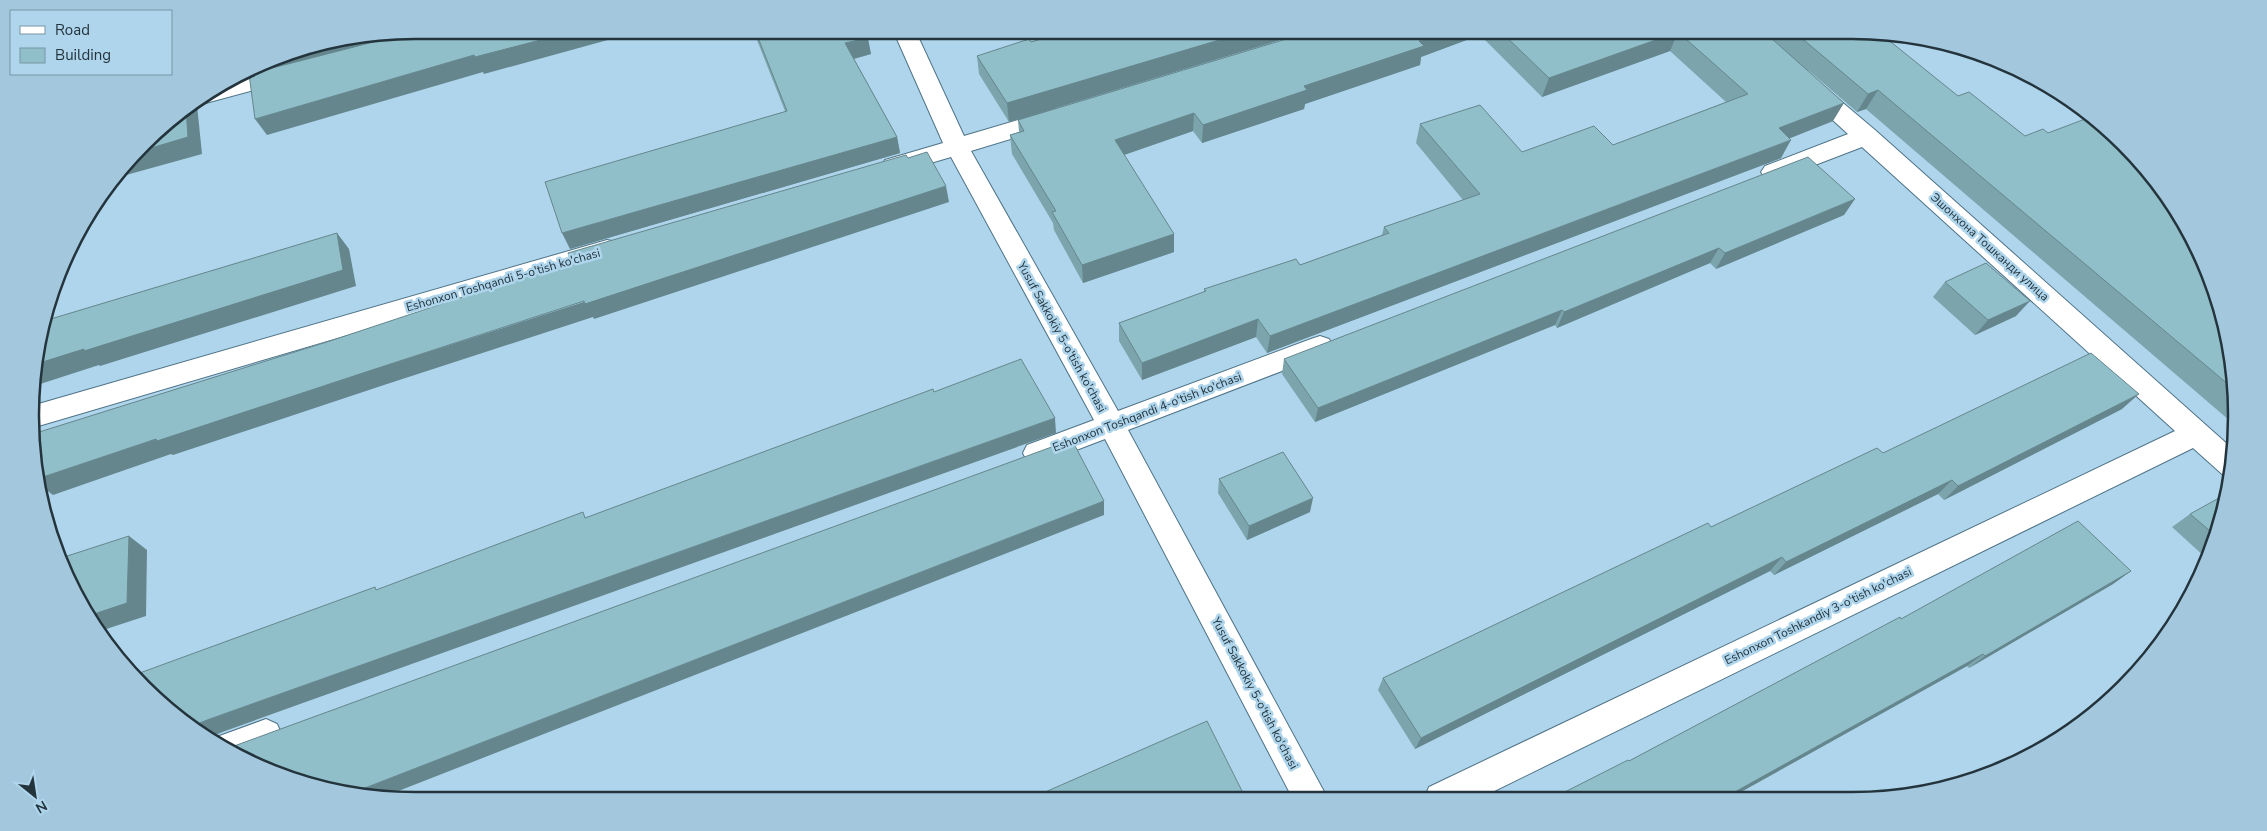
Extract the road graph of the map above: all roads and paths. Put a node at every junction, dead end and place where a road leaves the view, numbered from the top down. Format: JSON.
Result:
{"nodes":[{"id":1,"x":908,"y":39,"type":"edge"},
{"id":2,"x":306,"y":69,"type":"edge"},
{"id":3,"x":1795,"y":74,"type":"edge"},
{"id":4,"x":226,"y":90,"type":"edge"},
{"id":5,"x":1079,"y":110,"type":"edge"},
{"id":6,"x":1867,"y":136,"type":"junction"},
{"id":7,"x":957,"y":147,"type":"junction"},
{"id":8,"x":871,"y":172,"type":"edge"},
{"id":9,"x":1746,"y":182,"type":"edge"},
{"id":10,"x":624,"y":244,"type":"edge"},
{"id":11,"x":1345,"y":336,"type":"edge"},
{"id":12,"x":39,"y":415,"type":"edge"},
{"id":13,"x":1112,"y":426,"type":"junction"},
{"id":14,"x":2196,"y":434,"type":"junction"},
{"id":15,"x":2225,"y":460,"type":"edge"},
{"id":16,"x":1010,"y":463,"type":"edge"},
{"id":17,"x":291,"y":726,"type":"edge"},
{"id":18,"x":236,"y":746,"type":"edge"},
{"id":19,"x":1307,"y":792,"type":"edge"},
{"id":20,"x":1455,"y":792,"type":"edge"}],
"edges":[{"from":1,"to":7,"type":"street","name":"Yusuf Sakkokiy 5-o'tish ko'chasi"},
{"from":2,"to":4,"type":"street"},
{"from":3,"to":6,"type":"street","name":"Эшонхона Тошканди улица"},
{"from":5,"to":7,"type":"street"},
{"from":6,"to":9,"type":"street"},
{"from":6,"to":14,"type":"street","name":"Эшонхона Тошканди улица"},
{"from":7,"to":8,"type":"street"},
{"from":7,"to":13,"type":"street","name":"Yusuf Sakkokiy 5-o'tish ko'chasi"},
{"from":10,"to":12,"type":"street","name":"Eshonxon Toshqandi 5-o'tish ko'chasi"},
{"from":11,"to":13,"type":"street","name":"Eshonxon Toshqandi 4-o'tish ko'chasi"},
{"from":13,"to":16,"type":"street","name":"Eshonxon Toshqandi 4-o'tish ko'chasi"},
{"from":13,"to":19,"type":"street","name":"Yusuf Sakkokiy 5-o'tish ko'chasi"},
{"from":14,"to":15,"type":"street","name":"Эшонхона Тошканди улица"},
{"from":14,"to":20,"type":"street","name":"Eshonxon Toshkandiy 3-o'tish ko'chasi"},
{"from":17,"to":18,"type":"street"}]}
